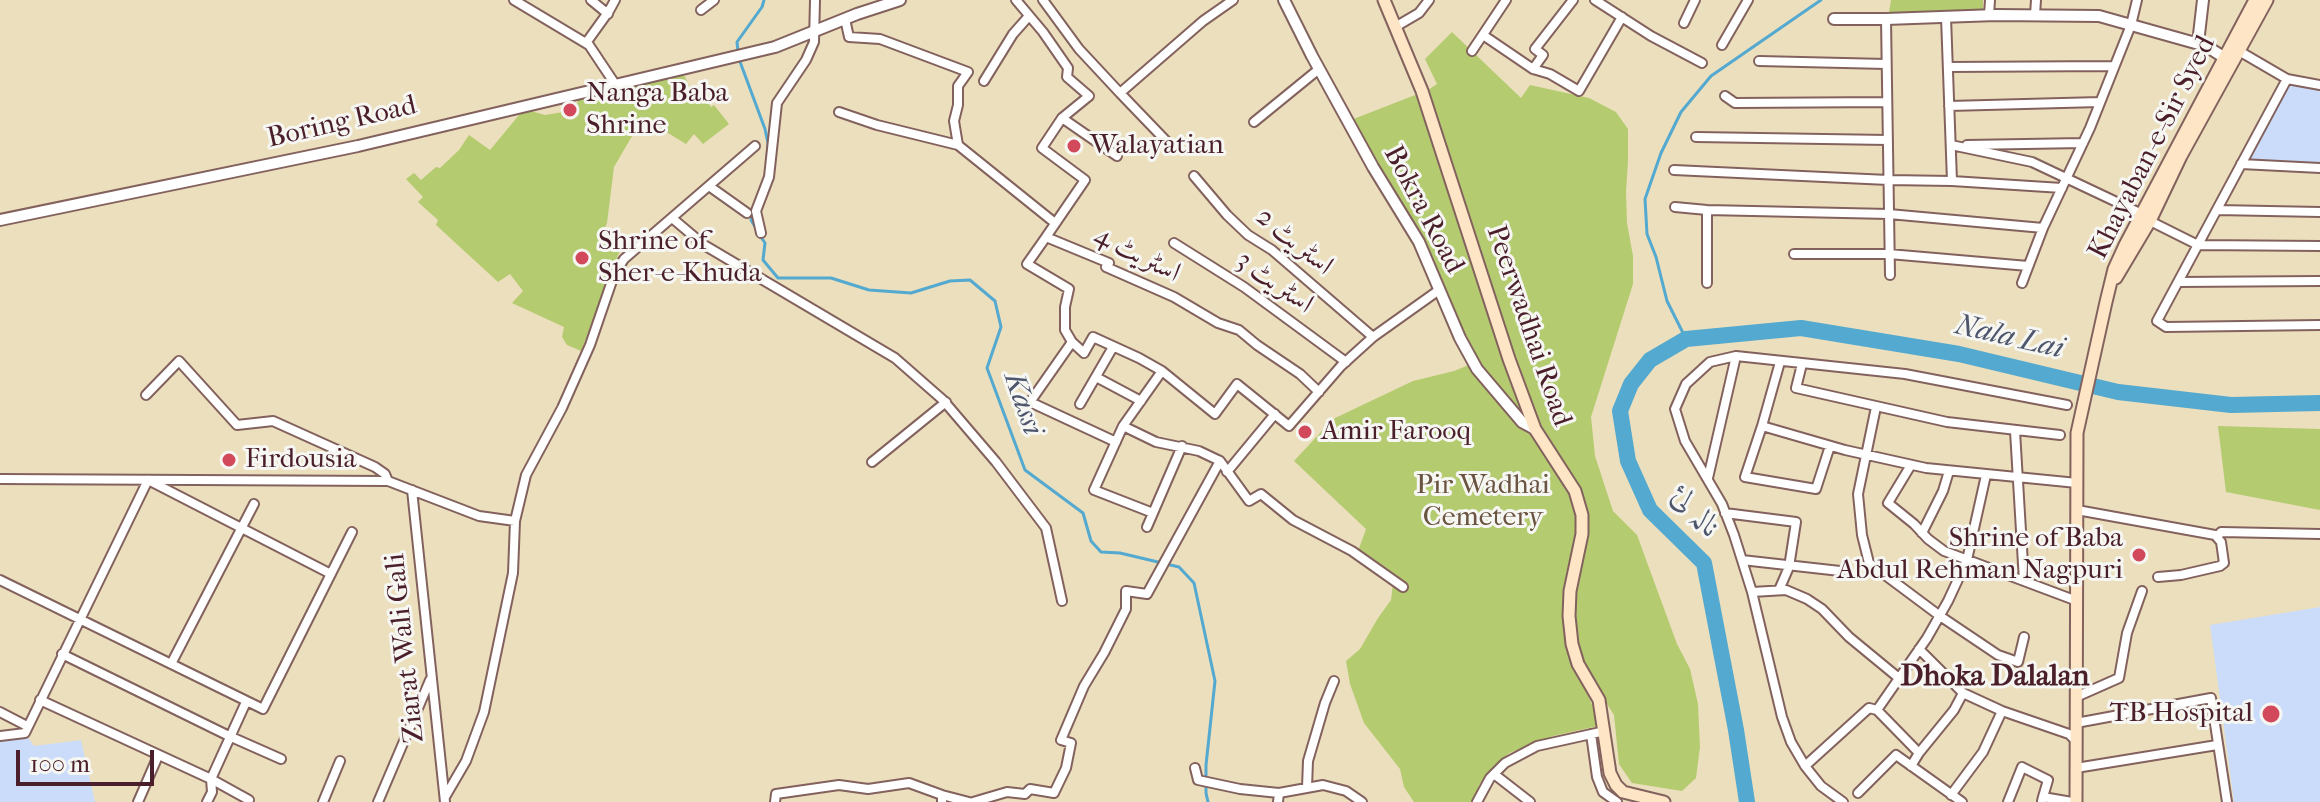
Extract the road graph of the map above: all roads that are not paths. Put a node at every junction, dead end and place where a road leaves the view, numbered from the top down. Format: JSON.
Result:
{"nodes":[{"id":1,"x":514,"y":0,"type":"edge"},
{"id":2,"x":591,"y":0,"type":"edge"},
{"id":3,"x":615,"y":0,"type":"edge"},
{"id":4,"x":714,"y":0,"type":"edge"},
{"id":5,"x":815,"y":0,"type":"edge"},
{"id":6,"x":900,"y":0,"type":"edge"},
{"id":7,"x":1016,"y":0,"type":"edge"},
{"id":8,"x":1043,"y":0,"type":"edge"},
{"id":9,"x":1233,"y":0,"type":"edge"},
{"id":10,"x":1284,"y":0,"type":"edge"},
{"id":11,"x":1387,"y":0,"type":"edge"},
{"id":12,"x":1429,"y":0,"type":"edge"},
{"id":13,"x":1506,"y":0,"type":"edge"},
{"id":14,"x":1573,"y":0,"type":"edge"},
{"id":15,"x":1595,"y":0,"type":"edge"},
{"id":16,"x":1695,"y":0,"type":"edge"},
{"id":17,"x":1748,"y":0,"type":"edge"},
{"id":18,"x":1990,"y":0,"type":"edge"},
{"id":19,"x":2036,"y":0,"type":"edge"},
{"id":20,"x":2137,"y":0,"type":"edge"},
{"id":21,"x":2203,"y":0,"type":"edge"},
{"id":22,"x":2255,"y":0,"type":"edge"},
{"id":23,"x":2267,"y":0,"type":"edge"},
{"id":24,"x":701,"y":10,"type":"dead end"},
{"id":25,"x":608,"y":14,"type":"junction"},
{"id":26,"x":1989,"y":15,"type":"junction"},
{"id":27,"x":2035,"y":15,"type":"junction"},
{"id":28,"x":1029,"y":16,"type":"junction"},
{"id":29,"x":1622,"y":17,"type":"junction"},
{"id":30,"x":1946,"y":17,"type":"junction"},
{"id":31,"x":845,"y":19,"type":"junction"},
{"id":32,"x":1834,"y":19,"type":"dead end"},
{"id":33,"x":1886,"y":19,"type":"junction"},
{"id":34,"x":1684,"y":23,"type":"dead end"},
{"id":35,"x":1394,"y":24,"type":"junction"},
{"id":36,"x":2131,"y":25,"type":"junction"},
{"id":37,"x":816,"y":30,"type":"junction"},
{"id":38,"x":1483,"y":35,"type":"junction"},
{"id":39,"x":586,"y":43,"type":"junction"},
{"id":40,"x":2198,"y":43,"type":"junction"},
{"id":41,"x":1722,"y":45,"type":"dead end"},
{"id":42,"x":1472,"y":51,"type":"dead end"},
{"id":43,"x":2239,"y":51,"type":"junction"},
{"id":44,"x":2225,"y":58,"type":"junction"},
{"id":45,"x":1759,"y":61,"type":"dead end"},
{"id":46,"x":1702,"y":63,"type":"dead end"},
{"id":47,"x":1886,"y":64,"type":"junction"},
{"id":48,"x":2113,"y":66,"type":"junction"},
{"id":49,"x":1948,"y":67,"type":"junction"},
{"id":50,"x":1319,"y":69,"type":"junction"},
{"id":51,"x":1533,"y":69,"type":"junction"},
{"id":52,"x":2287,"y":79,"type":"junction"},
{"id":53,"x":984,"y":81,"type":"dead end"},
{"id":54,"x":615,"y":84,"type":"junction"},
{"id":55,"x":2320,"y":85,"type":"edge"},
{"id":56,"x":1120,"y":93,"type":"junction"},
{"id":57,"x":1725,"y":96,"type":"dead end"},
{"id":58,"x":1887,"y":102,"type":"junction"},
{"id":59,"x":2100,"y":102,"type":"junction"},
{"id":60,"x":1949,"y":106,"type":"junction"},
{"id":61,"x":839,"y":112,"type":"dead end"},
{"id":62,"x":1062,"y":118,"type":"junction"},
{"id":63,"x":1254,"y":122,"type":"dead end"},
{"id":64,"x":1696,"y":137,"type":"dead end"},
{"id":65,"x":1888,"y":140,"type":"junction"},
{"id":66,"x":2083,"y":143,"type":"junction"},
{"id":67,"x":958,"y":145,"type":"junction"},
{"id":68,"x":1170,"y":145,"type":"dead end"},
{"id":69,"x":1951,"y":145,"type":"junction"},
{"id":70,"x":755,"y":146,"type":"dead end"},
{"id":71,"x":1117,"y":156,"type":"dead end"},
{"id":72,"x":2241,"y":164,"type":"junction"},
{"id":73,"x":2320,"y":168,"type":"edge"},
{"id":74,"x":1674,"y":170,"type":"dead end"},
{"id":75,"x":1194,"y":176,"type":"dead end"},
{"id":76,"x":2066,"y":179,"type":"junction"},
{"id":77,"x":1888,"y":180,"type":"junction"},
{"id":78,"x":1952,"y":181,"type":"junction"},
{"id":79,"x":709,"y":186,"type":"junction"},
{"id":80,"x":2062,"y":188,"type":"junction"},
{"id":81,"x":1675,"y":207,"type":"dead end"},
{"id":82,"x":1707,"y":210,"type":"junction"},
{"id":83,"x":2217,"y":210,"type":"junction"},
{"id":84,"x":2320,"y":212,"type":"edge"},
{"id":85,"x":747,"y":213,"type":"dead end"},
{"id":86,"x":1889,"y":214,"type":"junction"},
{"id":87,"x":672,"y":218,"type":"junction"},
{"id":88,"x":2146,"y":218,"type":"junction"},
{"id":89,"x":0,"y":220,"type":"edge"},
{"id":90,"x":1055,"y":223,"type":"junction"},
{"id":91,"x":2043,"y":228,"type":"junction"},
{"id":92,"x":761,"y":233,"type":"dead end"},
{"id":93,"x":1046,"y":237,"type":"junction"},
{"id":94,"x":1174,"y":243,"type":"dead end"},
{"id":95,"x":2198,"y":245,"type":"junction"},
{"id":96,"x":2320,"y":246,"type":"edge"},
{"id":97,"x":1794,"y":254,"type":"dead end"},
{"id":98,"x":1889,"y":254,"type":"junction"},
{"id":99,"x":2028,"y":266,"type":"junction"},
{"id":100,"x":1890,"y":275,"type":"dead end"},
{"id":101,"x":2320,"y":281,"type":"edge"},
{"id":102,"x":2178,"y":282,"type":"junction"},
{"id":103,"x":1707,"y":283,"type":"dead end"},
{"id":104,"x":2022,"y":283,"type":"dead end"},
{"id":105,"x":1439,"y":290,"type":"junction"},
{"id":106,"x":2320,"y":325,"type":"edge"},
{"id":107,"x":1373,"y":337,"type":"junction"},
{"id":108,"x":1072,"y":342,"type":"junction"},
{"id":109,"x":1113,"y":347,"type":"junction"},
{"id":110,"x":1736,"y":356,"type":"junction"},
{"id":111,"x":1346,"y":362,"type":"junction"},
{"id":112,"x":1780,"y":362,"type":"junction"},
{"id":113,"x":1802,"y":364,"type":"junction"},
{"id":114,"x":1162,"y":371,"type":"junction"},
{"id":115,"x":1096,"y":377,"type":"junction"},
{"id":116,"x":1319,"y":392,"type":"junction"},
{"id":117,"x":146,"y":395,"type":"dead end"},
{"id":118,"x":1141,"y":401,"type":"junction"},
{"id":119,"x":946,"y":402,"type":"junction"},
{"id":120,"x":1080,"y":404,"type":"dead end"},
{"id":121,"x":2067,"y":405,"type":"dead end"},
{"id":122,"x":1876,"y":407,"type":"junction"},
{"id":123,"x":1275,"y":414,"type":"junction"},
{"id":124,"x":1123,"y":426,"type":"junction"},
{"id":125,"x":1762,"y":426,"type":"junction"},
{"id":126,"x":1535,"y":429,"type":"junction"},
{"id":127,"x":2015,"y":431,"type":"junction"},
{"id":128,"x":2060,"y":435,"type":"dead end"},
{"id":129,"x":1116,"y":442,"type":"junction"},
{"id":130,"x":1182,"y":446,"type":"junction"},
{"id":131,"x":1830,"y":446,"type":"junction"},
{"id":132,"x":1865,"y":455,"type":"junction"},
{"id":133,"x":1220,"y":461,"type":"junction"},
{"id":134,"x":872,"y":462,"type":"dead end"},
{"id":135,"x":1911,"y":465,"type":"junction"},
{"id":136,"x":1949,"y":471,"type":"junction"},
{"id":137,"x":1227,"y":472,"type":"junction"},
{"id":138,"x":1986,"y":475,"type":"junction"},
{"id":139,"x":1708,"y":478,"type":"junction"},
{"id":140,"x":2018,"y":478,"type":"junction"},
{"id":141,"x":0,"y":479,"type":"edge"},
{"id":142,"x":148,"y":480,"type":"junction"},
{"id":143,"x":388,"y":481,"type":"junction"},
{"id":144,"x":2077,"y":483,"type":"junction"},
{"id":145,"x":412,"y":490,"type":"junction"},
{"id":146,"x":254,"y":504,"type":"dead end"},
{"id":147,"x":2077,"y":510,"type":"junction"},
{"id":148,"x":1153,"y":513,"type":"junction"},
{"id":149,"x":1725,"y":513,"type":"junction"},
{"id":150,"x":515,"y":521,"type":"junction"},
{"id":151,"x":242,"y":527,"type":"junction"},
{"id":152,"x":1147,"y":527,"type":"dead end"},
{"id":153,"x":352,"y":532,"type":"dead end"},
{"id":154,"x":1922,"y":533,"type":"junction"},
{"id":155,"x":2320,"y":534,"type":"edge"},
{"id":156,"x":2217,"y":537,"type":"junction"},
{"id":157,"x":1742,"y":560,"type":"junction"},
{"id":158,"x":1967,"y":560,"type":"junction"},
{"id":159,"x":1789,"y":567,"type":"junction"},
{"id":160,"x":1840,"y":571,"type":"dead end"},
{"id":161,"x":331,"y":574,"type":"junction"},
{"id":162,"x":2158,"y":577,"type":"dead end"},
{"id":163,"x":0,"y":580,"type":"edge"},
{"id":164,"x":2024,"y":581,"type":"junction"},
{"id":165,"x":1403,"y":587,"type":"dead end"},
{"id":166,"x":1779,"y":590,"type":"junction"},
{"id":167,"x":2142,"y":591,"type":"dead end"},
{"id":168,"x":1752,"y":592,"type":"junction"},
{"id":169,"x":1062,"y":601,"type":"dead end"},
{"id":170,"x":2077,"y":601,"type":"junction"},
{"id":171,"x":1940,"y":616,"type":"junction"},
{"id":172,"x":79,"y":619,"type":"junction"},
{"id":173,"x":2024,"y":637,"type":"dead end"},
{"id":174,"x":1919,"y":649,"type":"junction"},
{"id":175,"x":62,"y":654,"type":"junction"},
{"id":176,"x":171,"y":664,"type":"junction"},
{"id":177,"x":431,"y":679,"type":"junction"},
{"id":178,"x":1900,"y":679,"type":"junction"},
{"id":179,"x":1334,"y":681,"type":"dead end"},
{"id":180,"x":1963,"y":693,"type":"junction"},
{"id":181,"x":2076,"y":697,"type":"junction"},
{"id":182,"x":40,"y":700,"type":"junction"},
{"id":183,"x":246,"y":702,"type":"junction"},
{"id":184,"x":1877,"y":710,"type":"junction"},
{"id":185,"x":2002,"y":711,"type":"junction"},
{"id":186,"x":0,"y":712,"type":"edge"},
{"id":187,"x":2076,"y":723,"type":"junction"},
{"id":188,"x":27,"y":726,"type":"junction"},
{"id":189,"x":1605,"y":731,"type":"junction"},
{"id":190,"x":1591,"y":734,"type":"junction"},
{"id":191,"x":0,"y":736,"type":"edge"},
{"id":192,"x":229,"y":736,"type":"junction"},
{"id":193,"x":2076,"y":741,"type":"junction"},
{"id":194,"x":2217,"y":745,"type":"junction"},
{"id":195,"x":1919,"y":753,"type":"junction"},
{"id":196,"x":158,"y":756,"type":"junction"},
{"id":197,"x":281,"y":759,"type":"dead end"},
{"id":198,"x":340,"y":761,"type":"dead end"},
{"id":199,"x":1805,"y":766,"type":"junction"},
{"id":200,"x":1911,"y":766,"type":"junction"},
{"id":201,"x":1195,"y":768,"type":"dead end"},
{"id":202,"x":2076,"y":768,"type":"junction"},
{"id":203,"x":1494,"y":774,"type":"junction"},
{"id":204,"x":211,"y":779,"type":"junction"},
{"id":205,"x":1307,"y":787,"type":"junction"},
{"id":206,"x":1858,"y":793,"type":"dead end"},
{"id":207,"x":1951,"y":795,"type":"junction"},
{"id":208,"x":942,"y":798,"type":"edge"},
{"id":209,"x":996,"y":798,"type":"edge"},
{"id":210,"x":1279,"y":798,"type":"edge"},
{"id":211,"x":1605,"y":799,"type":"edge"},
{"id":212,"x":2042,"y":800,"type":"edge"},
{"id":213,"x":142,"y":801,"type":"edge"},
{"id":214,"x":444,"y":801,"type":"edge"},
{"id":215,"x":207,"y":802,"type":"edge"},
{"id":216,"x":248,"y":802,"type":"edge"},
{"id":217,"x":323,"y":802,"type":"edge"},
{"id":218,"x":378,"y":802,"type":"edge"},
{"id":219,"x":775,"y":802,"type":"edge"},
{"id":220,"x":971,"y":802,"type":"edge"},
{"id":221,"x":1362,"y":802,"type":"edge"},
{"id":222,"x":1477,"y":802,"type":"edge"},
{"id":223,"x":1530,"y":802,"type":"edge"},
{"id":224,"x":1617,"y":802,"type":"edge"},
{"id":225,"x":1664,"y":802,"type":"edge"},
{"id":226,"x":1843,"y":802,"type":"edge"},
{"id":227,"x":1962,"y":802,"type":"edge"},
{"id":228,"x":2008,"y":802,"type":"edge"},
{"id":229,"x":2074,"y":802,"type":"edge"},
{"id":230,"x":2227,"y":802,"type":"edge"}],
"edges":[{"from":1,"to":39,"type":"street"},
{"from":2,"to":25,"type":"street"},
{"from":3,"to":25,"type":"street"},
{"from":4,"to":24,"type":"street"},
{"from":5,"to":37,"type":"street"},
{"from":6,"to":31,"type":"street","name":"Boring Road"},
{"from":7,"to":28,"type":"street"},
{"from":8,"to":56,"type":"street"},
{"from":9,"to":56,"type":"street"},
{"from":10,"to":50,"type":"street","name":"Bokra Road"},
{"from":11,"to":35,"type":"main road","name":"Peerwadhai Road"},
{"from":12,"to":35,"type":"street"},
{"from":13,"to":38,"type":"street"},
{"from":14,"to":51,"type":"street"},
{"from":15,"to":29,"type":"street"},
{"from":16,"to":34,"type":"street"},
{"from":17,"to":41,"type":"street"},
{"from":18,"to":26,"type":"street"},
{"from":19,"to":27,"type":"street"},
{"from":20,"to":36,"type":"street"},
{"from":21,"to":40,"type":"street"},
{"from":22,"to":44,"type":"main road","name":"Khayaban-e-Sir Syed"},
{"from":23,"to":43,"type":"main road","name":"Khayaban-e-Sir Syed"},
{"from":25,"to":39,"type":"street"},
{"from":26,"to":27,"type":"street"},
{"from":26,"to":30,"type":"street"},
{"from":27,"to":36,"type":"street"},
{"from":28,"to":53,"type":"street"},
{"from":28,"to":62,"type":"street"},
{"from":29,"to":46,"type":"street"},
{"from":29,"to":51,"type":"street"},
{"from":30,"to":33,"type":"street"},
{"from":30,"to":49,"type":"street"},
{"from":31,"to":37,"type":"street","name":"Boring Road"},
{"from":31,"to":67,"type":"street"},
{"from":32,"to":33,"type":"street"},
{"from":33,"to":47,"type":"street"},
{"from":35,"to":126,"type":"main road","name":"Peerwadhai Road"},
{"from":36,"to":40,"type":"street"},
{"from":36,"to":48,"type":"street"},
{"from":37,"to":54,"type":"street","name":"Boring Road"},
{"from":37,"to":92,"type":"street"},
{"from":38,"to":42,"type":"street"},
{"from":38,"to":51,"type":"street"},
{"from":39,"to":54,"type":"street"},
{"from":40,"to":44,"type":"street"},
{"from":43,"to":52,"type":"street"},
{"from":43,"to":88,"type":"main road","name":"Khayaban-e-Sir Syed"},
{"from":44,"to":88,"type":"main road","name":"Khayaban-e-Sir Syed"},
{"from":45,"to":47,"type":"street"},
{"from":47,"to":58,"type":"street"},
{"from":48,"to":49,"type":"street"},
{"from":48,"to":59,"type":"street"},
{"from":49,"to":60,"type":"street"},
{"from":50,"to":63,"type":"street"},
{"from":50,"to":105,"type":"street","name":"Bokra Road"},
{"from":52,"to":55,"type":"street"},
{"from":52,"to":72,"type":"street"},
{"from":54,"to":89,"type":"street","name":"Boring Road"},
{"from":56,"to":68,"type":"street"},
{"from":57,"to":58,"type":"street"},
{"from":58,"to":65,"type":"street"},
{"from":59,"to":60,"type":"street"},
{"from":59,"to":66,"type":"street"},
{"from":60,"to":69,"type":"street"},
{"from":61,"to":67,"type":"street"},
{"from":62,"to":71,"type":"street"},
{"from":62,"to":90,"type":"street"},
{"from":64,"to":65,"type":"street"},
{"from":65,"to":77,"type":"street"},
{"from":66,"to":69,"type":"street"},
{"from":66,"to":76,"type":"street"},
{"from":67,"to":90,"type":"street"},
{"from":69,"to":76,"type":"street"},
{"from":69,"to":78,"type":"street"},
{"from":70,"to":79,"type":"street"},
{"from":72,"to":73,"type":"street"},
{"from":72,"to":83,"type":"street"},
{"from":74,"to":77,"type":"street"},
{"from":75,"to":107,"type":"street","name":"اسٹریٹ 2"},
{"from":76,"to":80,"type":"street"},
{"from":76,"to":88,"type":"street"},
{"from":77,"to":78,"type":"street"},
{"from":77,"to":86,"type":"street"},
{"from":78,"to":80,"type":"street"},
{"from":79,"to":85,"type":"street"},
{"from":79,"to":87,"type":"street"},
{"from":80,"to":91,"type":"street"},
{"from":81,"to":82,"type":"street"},
{"from":82,"to":86,"type":"street"},
{"from":82,"to":103,"type":"street"},
{"from":83,"to":84,"type":"street"},
{"from":83,"to":95,"type":"street"},
{"from":86,"to":91,"type":"street"},
{"from":86,"to":98,"type":"street"},
{"from":87,"to":119,"type":"street"},
{"from":87,"to":150,"type":"street"},
{"from":88,"to":95,"type":"street"},
{"from":88,"to":144,"type":"main road","name":"Khayaban-e-Sir Syed"},
{"from":90,"to":93,"type":"street"},
{"from":91,"to":99,"type":"street"},
{"from":93,"to":108,"type":"street"},
{"from":93,"to":116,"type":"street","name":"اسٹریٹ 4"},
{"from":94,"to":111,"type":"street","name":"اسٹریٹ 3"},
{"from":95,"to":96,"type":"street"},
{"from":95,"to":102,"type":"street"},
{"from":97,"to":98,"type":"street"},
{"from":98,"to":99,"type":"street"},
{"from":98,"to":100,"type":"street"},
{"from":99,"to":104,"type":"street"},
{"from":101,"to":102,"type":"street"},
{"from":102,"to":106,"type":"street"},
{"from":105,"to":107,"type":"street"},
{"from":105,"to":126,"type":"street","name":"Bokra Road"},
{"from":107,"to":111,"type":"street"},
{"from":108,"to":109,"type":"street"},
{"from":108,"to":129,"type":"street"},
{"from":109,"to":114,"type":"street"},
{"from":109,"to":115,"type":"street"},
{"from":110,"to":112,"type":"street"},
{"from":110,"to":139,"type":"street"},
{"from":110,"to":139,"type":"street"},
{"from":111,"to":116,"type":"street"},
{"from":112,"to":113,"type":"street"},
{"from":112,"to":125,"type":"street"},
{"from":113,"to":121,"type":"street"},
{"from":113,"to":122,"type":"street"},
{"from":114,"to":118,"type":"street"},
{"from":114,"to":123,"type":"street"},
{"from":115,"to":118,"type":"street"},
{"from":115,"to":120,"type":"street"},
{"from":116,"to":123,"type":"street"},
{"from":117,"to":143,"type":"street"},
{"from":118,"to":124,"type":"street"},
{"from":119,"to":134,"type":"street"},
{"from":119,"to":169,"type":"street"},
{"from":122,"to":127,"type":"street"},
{"from":122,"to":132,"type":"street"},
{"from":123,"to":137,"type":"street"},
{"from":124,"to":129,"type":"street"},
{"from":124,"to":130,"type":"street"},
{"from":125,"to":131,"type":"street"},
{"from":125,"to":131,"type":"street"},
{"from":126,"to":189,"type":"main road","name":"Peerwadhai Road"},
{"from":127,"to":128,"type":"street"},
{"from":127,"to":140,"type":"street"},
{"from":129,"to":148,"type":"street"},
{"from":130,"to":133,"type":"street"},
{"from":130,"to":148,"type":"street"},
{"from":131,"to":132,"type":"street"},
{"from":132,"to":135,"type":"street"},
{"from":132,"to":171,"type":"street"},
{"from":133,"to":137,"type":"street"},
{"from":133,"to":209,"type":"street"},
{"from":135,"to":136,"type":"street"},
{"from":135,"to":154,"type":"street"},
{"from":136,"to":138,"type":"street"},
{"from":136,"to":154,"type":"street"},
{"from":137,"to":165,"type":"street"},
{"from":138,"to":140,"type":"street"},
{"from":138,"to":158,"type":"street"},
{"from":139,"to":149,"type":"street"},
{"from":140,"to":144,"type":"street"},
{"from":140,"to":164,"type":"street"},
{"from":141,"to":142,"type":"street"},
{"from":142,"to":143,"type":"street"},
{"from":142,"to":151,"type":"street"},
{"from":142,"to":172,"type":"street"},
{"from":143,"to":145,"type":"street"},
{"from":144,"to":147,"type":"main road"},
{"from":145,"to":150,"type":"street"},
{"from":145,"to":177,"type":"street","name":"Ziarat Wali Gali"},
{"from":146,"to":151,"type":"street"},
{"from":147,"to":156,"type":"street"},
{"from":147,"to":170,"type":"main road"},
{"from":148,"to":152,"type":"street"},
{"from":149,"to":157,"type":"street"},
{"from":149,"to":159,"type":"street"},
{"from":150,"to":214,"type":"street"},
{"from":151,"to":161,"type":"street"},
{"from":151,"to":176,"type":"street"},
{"from":153,"to":161,"type":"street"},
{"from":154,"to":158,"type":"street"},
{"from":155,"to":156,"type":"street"},
{"from":156,"to":162,"type":"street"},
{"from":157,"to":159,"type":"street"},
{"from":157,"to":168,"type":"street"},
{"from":158,"to":164,"type":"street"},
{"from":158,"to":171,"type":"street"},
{"from":159,"to":160,"type":"street"},
{"from":159,"to":166,"type":"street"},
{"from":161,"to":183,"type":"street"},
{"from":163,"to":172,"type":"street"},
{"from":164,"to":170,"type":"street"},
{"from":166,"to":168,"type":"street"},
{"from":166,"to":178,"type":"street"},
{"from":167,"to":181,"type":"street"},
{"from":168,"to":199,"type":"street"},
{"from":170,"to":181,"type":"main road"},
{"from":171,"to":173,"type":"street"},
{"from":171,"to":174,"type":"street"},
{"from":172,"to":175,"type":"street"},
{"from":172,"to":176,"type":"street"},
{"from":174,"to":178,"type":"street"},
{"from":174,"to":180,"type":"street"},
{"from":175,"to":182,"type":"street"},
{"from":175,"to":192,"type":"street"},
{"from":176,"to":183,"type":"street"},
{"from":177,"to":214,"type":"street","name":"Ziarat Wali Gali"},
{"from":177,"to":218,"type":"street"},
{"from":178,"to":184,"type":"street"},
{"from":179,"to":205,"type":"street"},
{"from":180,"to":185,"type":"street"},
{"from":180,"to":195,"type":"street"},
{"from":181,"to":187,"type":"main road"},
{"from":182,"to":188,"type":"street"},
{"from":182,"to":196,"type":"street"},
{"from":183,"to":192,"type":"street"},
{"from":184,"to":195,"type":"street"},
{"from":184,"to":199,"type":"street"},
{"from":185,"to":193,"type":"street"},
{"from":185,"to":207,"type":"street"},
{"from":186,"to":188,"type":"street"},
{"from":187,"to":193,"type":"main road"},
{"from":187,"to":194,"type":"street"},
{"from":188,"to":191,"type":"street"},
{"from":189,"to":190,"type":"street"},
{"from":189,"to":225,"type":"main road","name":"Peerwadhai Road"},
{"from":190,"to":203,"type":"street"},
{"from":190,"to":211,"type":"street"},
{"from":192,"to":197,"type":"street"},
{"from":192,"to":204,"type":"street"},
{"from":193,"to":202,"type":"main road"},
{"from":194,"to":202,"type":"street"},
{"from":194,"to":230,"type":"street"},
{"from":195,"to":200,"type":"street"},
{"from":196,"to":204,"type":"street"},
{"from":196,"to":213,"type":"street"},
{"from":198,"to":217,"type":"street"},
{"from":199,"to":226,"type":"street"},
{"from":200,"to":206,"type":"street"},
{"from":200,"to":207,"type":"street"},
{"from":201,"to":210,"type":"street"},
{"from":202,"to":229,"type":"main road"},
{"from":203,"to":222,"type":"street"},
{"from":203,"to":223,"type":"street"},
{"from":204,"to":215,"type":"street"},
{"from":204,"to":216,"type":"street"},
{"from":205,"to":210,"type":"street"},
{"from":205,"to":221,"type":"street"},
{"from":207,"to":227,"type":"street"},
{"from":208,"to":219,"type":"street"},
{"from":208,"to":220,"type":"street"},
{"from":209,"to":220,"type":"street"},
{"from":211,"to":224,"type":"street"},
{"from":212,"to":228,"type":"street"},
{"from":212,"to":229,"type":"street"}]}
